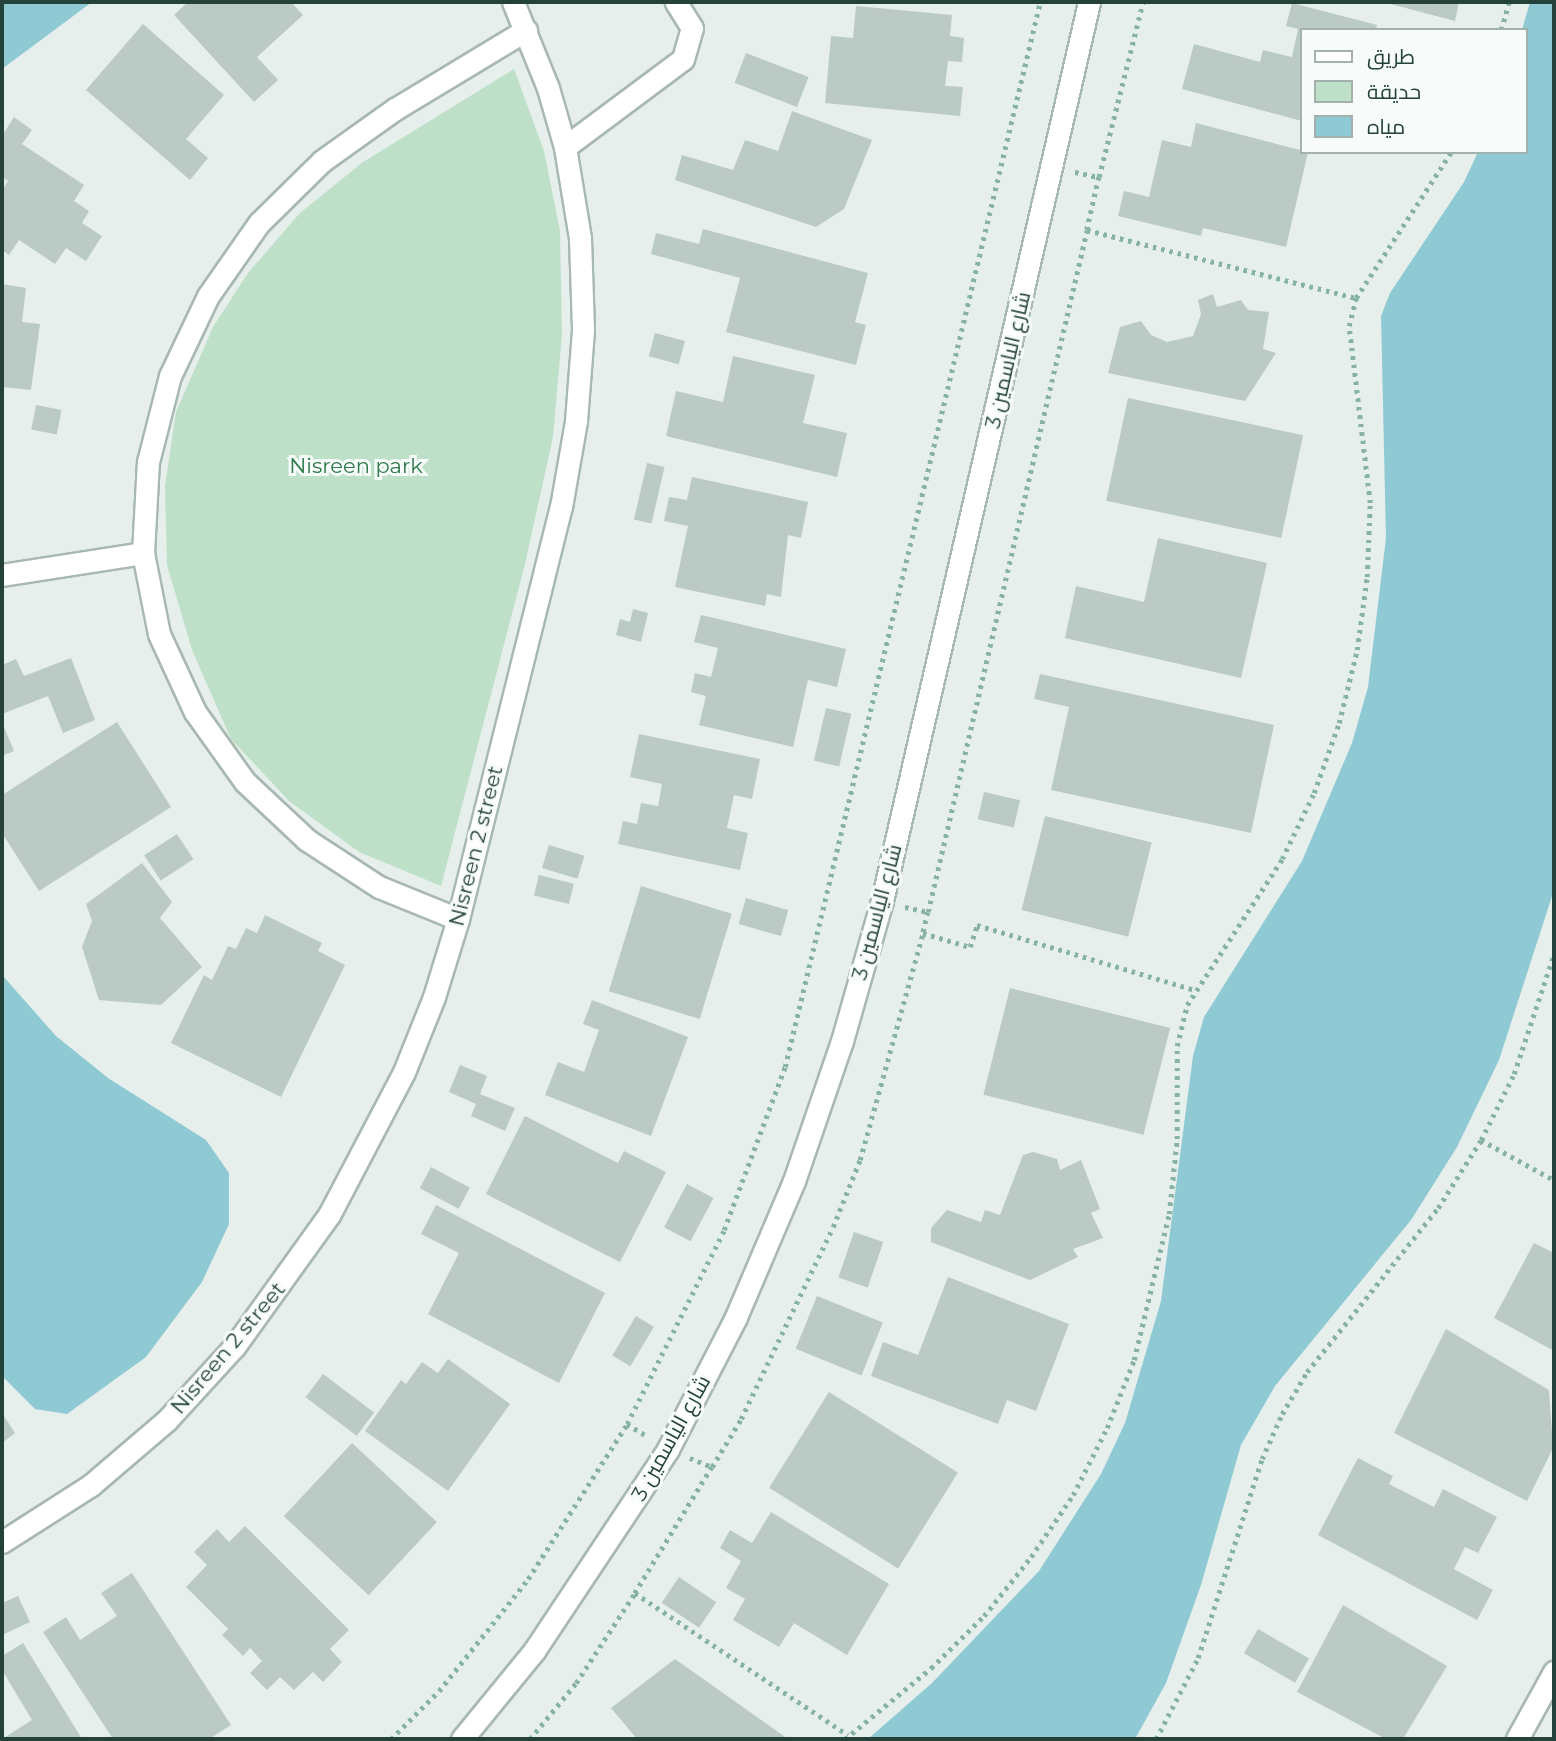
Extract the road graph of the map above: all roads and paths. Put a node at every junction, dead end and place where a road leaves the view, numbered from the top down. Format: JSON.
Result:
{"nodes":[{"id":1,"x":513,"y":2,"type":"edge"},
{"id":2,"x":676,"y":2,"type":"edge"},
{"id":3,"x":1040,"y":2,"type":"edge"},
{"id":4,"x":1089,"y":2,"type":"edge"},
{"id":5,"x":1143,"y":2,"type":"edge"},
{"id":6,"x":1509,"y":2,"type":"edge"},
{"id":7,"x":1502,"y":28,"type":"edge"},
{"id":8,"x":526,"y":30,"type":"junction"},
{"id":9,"x":565,"y":147,"type":"junction"},
{"id":10,"x":1450,"y":154,"type":"edge"},
{"id":11,"x":1052,"y":167,"type":"junction"},
{"id":12,"x":1099,"y":177,"type":"junction"},
{"id":13,"x":1087,"y":230,"type":"junction"},
{"id":14,"x":1356,"y":298,"type":"junction"},
{"id":15,"x":143,"y":553,"type":"junction"},
{"id":16,"x":2,"y":575,"type":"edge"},
{"id":17,"x":882,"y":901,"type":"junction"},
{"id":18,"x":928,"y":912,"type":"junction"},
{"id":19,"x":458,"y":919,"type":"junction"},
{"id":20,"x":923,"y":933,"type":"junction"},
{"id":21,"x":1554,"y":954,"type":"edge"},
{"id":22,"x":1195,"y":990,"type":"junction"},
{"id":23,"x":1481,"y":1140,"type":"junction"},
{"id":24,"x":1554,"y":1180,"type":"edge"},
{"id":25,"x":668,"y":1449,"type":"junction"},
{"id":26,"x":712,"y":1467,"type":"junction"},
{"id":27,"x":2,"y":1542,"type":"edge"},
{"id":28,"x":635,"y":1593,"type":"junction"},
{"id":29,"x":1554,"y":1672,"type":"edge"},
{"id":30,"x":846,"y":1737,"type":"edge"},
{"id":31,"x":391,"y":1739,"type":"edge"},
{"id":32,"x":462,"y":1739,"type":"edge"},
{"id":33,"x":530,"y":1739,"type":"edge"},
{"id":34,"x":1156,"y":1739,"type":"edge"},
{"id":35,"x":1517,"y":1739,"type":"edge"}],
"edges":[{"from":1,"to":8,"type":"street","name":"Nisreen 2 street"},
{"from":2,"to":9,"type":"street"},
{"from":3,"to":31,"type":"path"},
{"from":4,"to":11,"type":"street","name":"شارع الياسمين 3"},
{"from":5,"to":12,"type":"path"},
{"from":6,"to":7,"type":"path"},
{"from":8,"to":9,"type":"street","name":"Nisreen 2 street"},
{"from":8,"to":15,"type":"street"},
{"from":9,"to":19,"type":"street","name":"Nisreen 2 street"},
{"from":10,"to":14,"type":"path"},
{"from":11,"to":12,"type":"path"},
{"from":11,"to":17,"type":"street","name":"شارع الياسمين 3"},
{"from":12,"to":13,"type":"path"},
{"from":13,"to":14,"type":"path"},
{"from":13,"to":18,"type":"path"},
{"from":14,"to":22,"type":"path"},
{"from":15,"to":16,"type":"street"},
{"from":15,"to":19,"type":"street"},
{"from":17,"to":18,"type":"path"},
{"from":17,"to":25,"type":"street","name":"شارع الياسمين 3"},
{"from":18,"to":20,"type":"path"},
{"from":19,"to":27,"type":"street","name":"Nisreen 2 street"},
{"from":20,"to":22,"type":"path"},
{"from":20,"to":26,"type":"path"},
{"from":21,"to":23,"type":"path"},
{"from":22,"to":30,"type":"path"},
{"from":23,"to":24,"type":"path"},
{"from":23,"to":34,"type":"path"},
{"from":25,"to":26,"type":"path"},
{"from":25,"to":32,"type":"street","name":"شارع الياسمين 3"},
{"from":26,"to":28,"type":"path"},
{"from":28,"to":30,"type":"path"},
{"from":28,"to":33,"type":"path"},
{"from":29,"to":35,"type":"street"}]}
